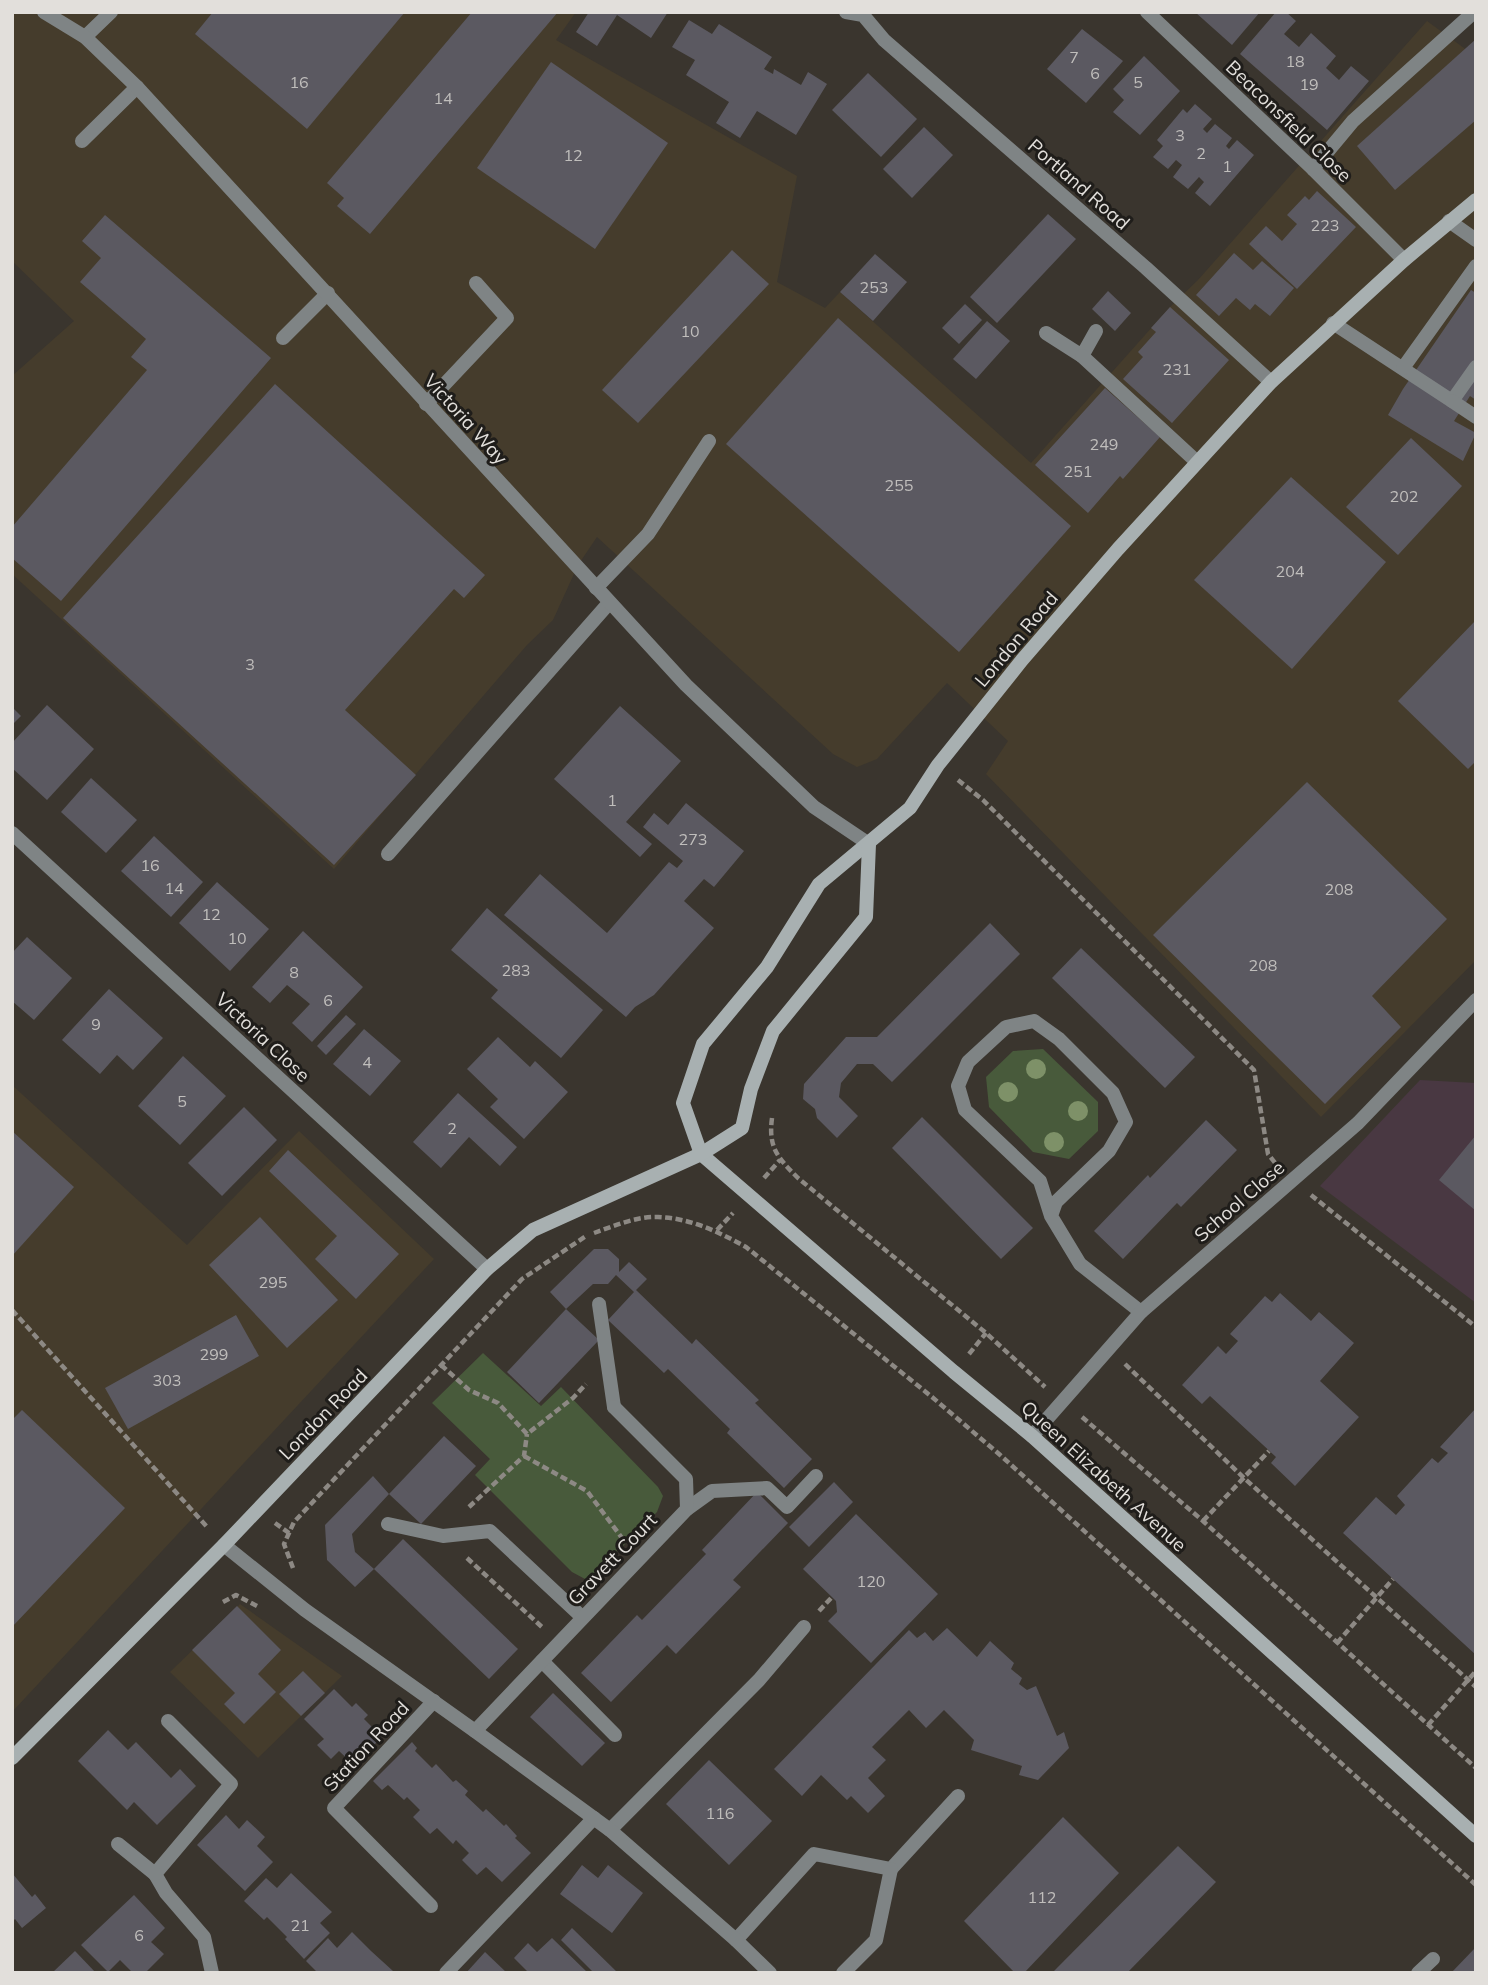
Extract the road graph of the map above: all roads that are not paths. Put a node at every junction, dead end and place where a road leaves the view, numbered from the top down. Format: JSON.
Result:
{"nodes":[{"id":1,"x":44,"y":12,"type":"edge"},
{"id":2,"x":111,"y":12,"type":"edge"},
{"id":3,"x":846,"y":12,"type":"edge"},
{"id":4,"x":1147,"y":12,"type":"edge"},
{"id":5,"x":1474,"y":12,"type":"edge"},
{"id":6,"x":864,"y":14,"type":"edge"},
{"id":7,"x":85,"y":37,"type":"junction"},
{"id":8,"x":137,"y":87,"type":"junction"},
{"id":9,"x":82,"y":141,"type":"dead end"},
{"id":10,"x":1313,"y":169,"type":"junction"},
{"id":11,"x":1476,"y":200,"type":"edge"},
{"id":12,"x":1449,"y":220,"type":"junction"},
{"id":13,"x":1476,"y":240,"type":"edge"},
{"id":14,"x":1404,"y":260,"type":"junction"},
{"id":15,"x":1476,"y":266,"type":"edge"},
{"id":16,"x":477,"y":283,"type":"dead end"},
{"id":17,"x":328,"y":293,"type":"junction"},
{"id":18,"x":1333,"y":323,"type":"junction"},
{"id":19,"x":1096,"y":331,"type":"dead end"},
{"id":20,"x":1046,"y":333,"type":"dead end"},
{"id":21,"x":284,"y":338,"type":"dead end"},
{"id":22,"x":1082,"y":356,"type":"junction"},
{"id":23,"x":1476,"y":367,"type":"edge"},
{"id":24,"x":1403,"y":368,"type":"junction"},
{"id":25,"x":1271,"y":382,"type":"junction"},
{"id":26,"x":1452,"y":401,"type":"junction"},
{"id":27,"x":426,"y":404,"type":"junction"},
{"id":28,"x":1476,"y":417,"type":"edge"},
{"id":29,"x":709,"y":441,"type":"dead end"},
{"id":30,"x":1197,"y":462,"type":"junction"},
{"id":31,"x":596,"y":588,"type":"junction"},
{"id":32,"x":610,"y":603,"type":"junction"},
{"id":33,"x":12,"y":833,"type":"edge"},
{"id":34,"x":869,"y":844,"type":"junction"},
{"id":35,"x":388,"y":854,"type":"dead end"},
{"id":36,"x":1476,"y":1000,"type":"edge"},
{"id":37,"x":701,"y":1153,"type":"junction"},
{"id":38,"x":1051,"y":1216,"type":"junction"},
{"id":39,"x":487,"y":1269,"type":"junction"},
{"id":40,"x":599,"y":1304,"type":"dead end"},
{"id":41,"x":1141,"y":1312,"type":"junction"},
{"id":42,"x":1032,"y":1436,"type":"junction"},
{"id":43,"x":816,"y":1476,"type":"dead end"},
{"id":44,"x":687,"y":1509,"type":"junction"},
{"id":45,"x":388,"y":1524,"type":"dead end"},
{"id":46,"x":224,"y":1545,"type":"junction"},
{"id":47,"x":582,"y":1617,"type":"junction"},
{"id":48,"x":804,"y":1627,"type":"dead end"},
{"id":49,"x":542,"y":1661,"type":"junction"},
{"id":50,"x":434,"y":1701,"type":"junction"},
{"id":51,"x":168,"y":1721,"type":"dead end"},
{"id":52,"x":475,"y":1731,"type":"junction"},
{"id":53,"x":615,"y":1735,"type":"dead end"},
{"id":54,"x":12,"y":1758,"type":"edge"},
{"id":55,"x":958,"y":1796,"type":"dead end"},
{"id":56,"x":594,"y":1818,"type":"junction"},
{"id":57,"x":610,"y":1830,"type":"junction"},
{"id":58,"x":1476,"y":1836,"type":"edge"},
{"id":59,"x":118,"y":1843,"type":"dead end"},
{"id":60,"x":891,"y":1869,"type":"junction"},
{"id":61,"x":155,"y":1874,"type":"junction"},
{"id":62,"x":431,"y":1906,"type":"dead end"},
{"id":63,"x":736,"y":1940,"type":"junction"},
{"id":64,"x":1433,"y":1959,"type":"dead end"},
{"id":65,"x":212,"y":1973,"type":"edge"},
{"id":66,"x":446,"y":1973,"type":"edge"},
{"id":67,"x":770,"y":1973,"type":"edge"},
{"id":68,"x":843,"y":1973,"type":"edge"},
{"id":69,"x":1418,"y":1973,"type":"edge"}],
"edges":[{"from":1,"to":7,"type":"street","name":"Victoria Way"},
{"from":2,"to":7,"type":"street"},
{"from":3,"to":6,"type":"street","name":"Portland Road"},
{"from":4,"to":10,"type":"street","name":"Beaconsfield Close"},
{"from":5,"to":10,"type":"street"},
{"from":6,"to":25,"type":"street","name":"Portland Road"},
{"from":7,"to":8,"type":"street","name":"Victoria Way"},
{"from":8,"to":9,"type":"street"},
{"from":8,"to":17,"type":"street","name":"Victoria Way"},
{"from":10,"to":14,"type":"street","name":"Beaconsfield Close"},
{"from":11,"to":12,"type":"main road","name":"London Road"},
{"from":12,"to":13,"type":"street"},
{"from":12,"to":14,"type":"main road","name":"London Road"},
{"from":14,"to":18,"type":"main road","name":"London Road"},
{"from":15,"to":24,"type":"street"},
{"from":16,"to":27,"type":"street"},
{"from":17,"to":21,"type":"street"},
{"from":17,"to":27,"type":"street","name":"Victoria Way"},
{"from":18,"to":24,"type":"street"},
{"from":18,"to":25,"type":"main road","name":"London Road"},
{"from":19,"to":22,"type":"street"},
{"from":20,"to":22,"type":"street"},
{"from":22,"to":30,"type":"street"},
{"from":23,"to":26,"type":"street"},
{"from":24,"to":26,"type":"street"},
{"from":25,"to":30,"type":"main road","name":"London Road"},
{"from":26,"to":28,"type":"street"},
{"from":27,"to":31,"type":"street","name":"Victoria Way"},
{"from":29,"to":31,"type":"street"},
{"from":30,"to":34,"type":"main road","name":"London Road"},
{"from":31,"to":32,"type":"street","name":"Victoria Way"},
{"from":32,"to":34,"type":"street","name":"Victoria Way"},
{"from":32,"to":35,"type":"street"},
{"from":33,"to":39,"type":"street","name":"Victoria Close"},
{"from":34,"to":37,"type":"main road","name":"London Road"},
{"from":34,"to":37,"type":"main road","name":"London Road"},
{"from":36,"to":41,"type":"street","name":"School Close"},
{"from":37,"to":39,"type":"main road","name":"London Road"},
{"from":37,"to":42,"type":"main road","name":"Queen Elizabeth Avenue"},
{"from":38,"to":38,"type":"street"},
{"from":38,"to":41,"type":"street"},
{"from":39,"to":46,"type":"main road","name":"London Road"},
{"from":40,"to":44,"type":"street"},
{"from":41,"to":42,"type":"street","name":"School Close"},
{"from":42,"to":58,"type":"main road","name":"Queen Elizabeth Avenue"},
{"from":43,"to":44,"type":"street","name":"Gravett Court"},
{"from":44,"to":47,"type":"street","name":"Gravett Court"},
{"from":45,"to":47,"type":"street"},
{"from":46,"to":50,"type":"street","name":"Station Road"},
{"from":46,"to":54,"type":"main road","name":"London Road"},
{"from":47,"to":49,"type":"street","name":"Gravett Court"},
{"from":48,"to":57,"type":"street"},
{"from":49,"to":52,"type":"street","name":"Gravett Court"},
{"from":49,"to":53,"type":"street"},
{"from":50,"to":52,"type":"street","name":"Station Road"},
{"from":50,"to":62,"type":"street","name":"Station Road"},
{"from":51,"to":61,"type":"street"},
{"from":52,"to":56,"type":"street","name":"Station Road"},
{"from":55,"to":60,"type":"street"},
{"from":56,"to":57,"type":"street","name":"Station Road"},
{"from":56,"to":66,"type":"street"},
{"from":57,"to":63,"type":"street","name":"Station Road"},
{"from":59,"to":61,"type":"street"},
{"from":60,"to":63,"type":"street"},
{"from":60,"to":68,"type":"street"},
{"from":61,"to":65,"type":"street"},
{"from":63,"to":67,"type":"street","name":"Station Road"},
{"from":64,"to":69,"type":"street"}]}
